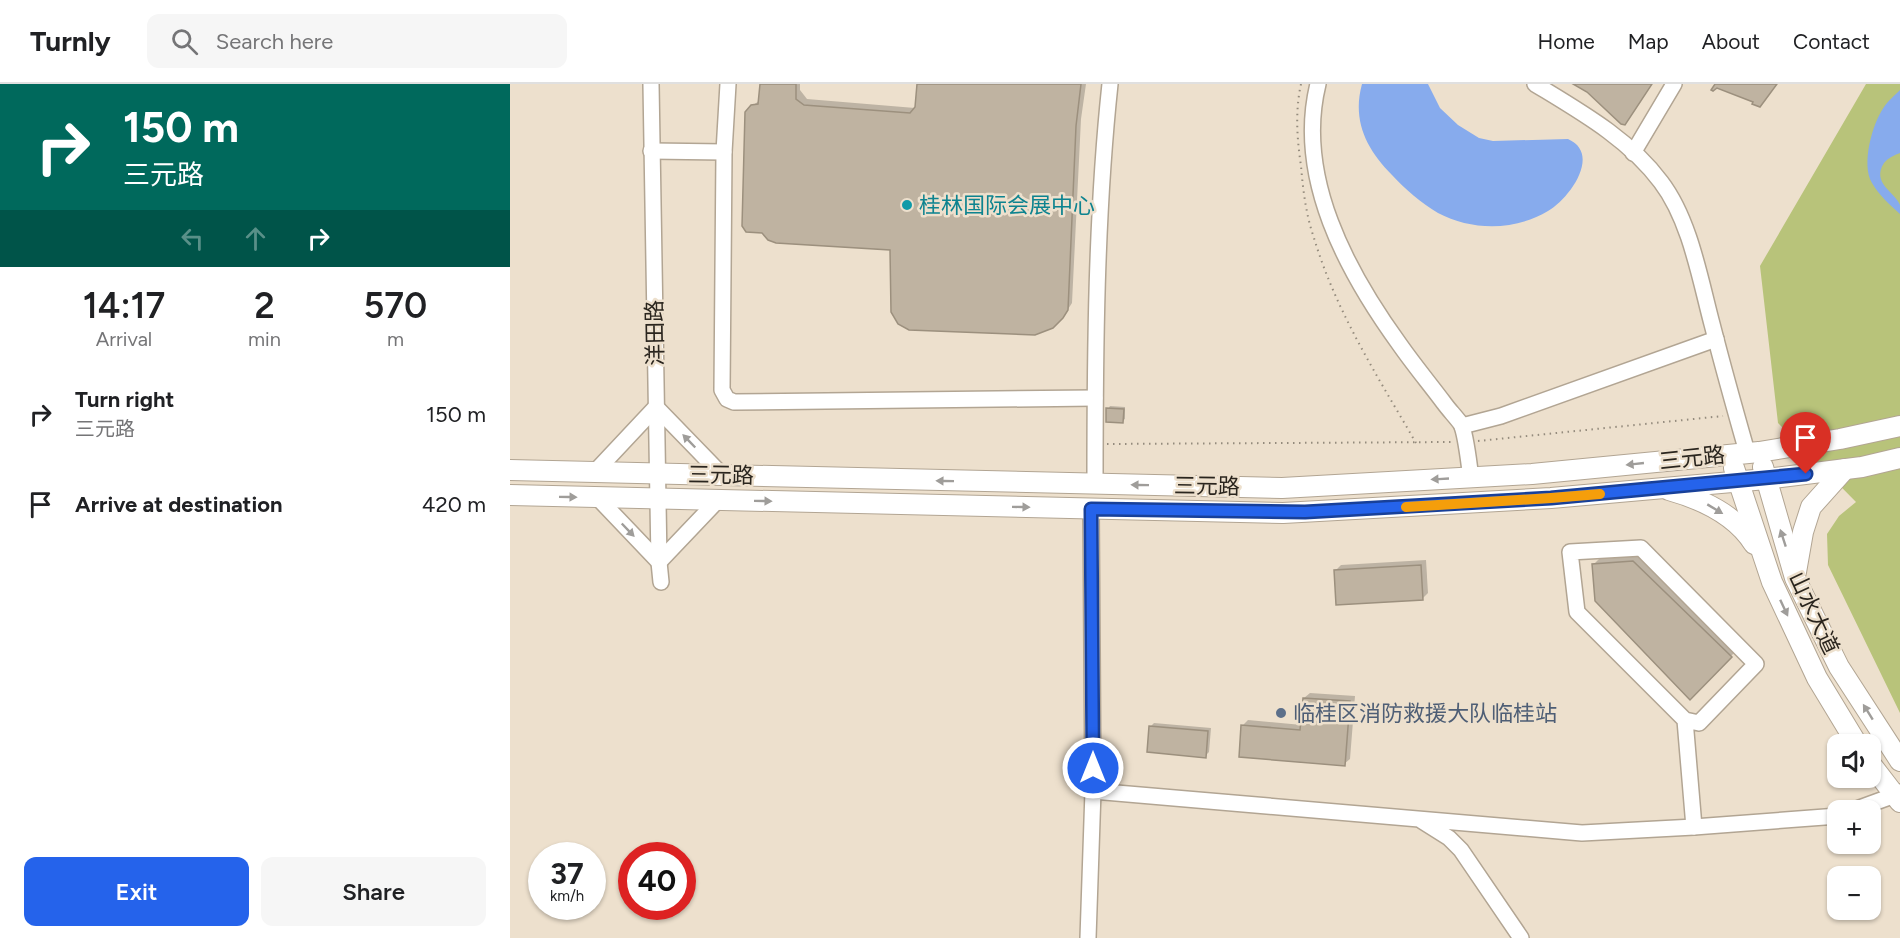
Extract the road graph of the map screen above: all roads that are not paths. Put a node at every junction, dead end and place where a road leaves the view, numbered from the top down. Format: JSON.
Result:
{"nodes":[{"id":1,"x":651,"y":84,"type":"edge"},
{"id":2,"x":728,"y":84,"type":"edge"},
{"id":3,"x":1110,"y":84,"type":"edge"},
{"id":4,"x":1318,"y":84,"type":"edge"},
{"id":5,"x":1535,"y":84,"type":"edge"},
{"id":6,"x":1674,"y":84,"type":"edge"},
{"id":7,"x":651,"y":151,"type":"junction"},
{"id":8,"x":724,"y":152,"type":"junction"},
{"id":9,"x":1634,"y":153,"type":"junction"},
{"id":10,"x":1716,"y":339,"type":"junction"},
{"id":11,"x":1095,"y":398,"type":"junction"},
{"id":12,"x":657,"y":407,"type":"junction"},
{"id":13,"x":1462,"y":426,"type":"junction"},
{"id":14,"x":1900,"y":426,"type":"edge"},
{"id":15,"x":1746,"y":453,"type":"junction"},
{"id":16,"x":1900,"y":458,"type":"edge"},
{"id":17,"x":1845,"y":469,"type":"junction"},
{"id":18,"x":510,"y":470,"type":"edge"},
{"id":19,"x":595,"y":472,"type":"junction"},
{"id":20,"x":658,"y":473,"type":"junction"},
{"id":21,"x":722,"y":475,"type":"junction"},
{"id":22,"x":1471,"y":478,"type":"junction"},
{"id":23,"x":1766,"y":479,"type":"junction"},
{"id":24,"x":1738,"y":480,"type":"junction"},
{"id":25,"x":1095,"y":484,"type":"junction"},
{"id":26,"x":1661,"y":488,"type":"junction"},
{"id":27,"x":510,"y":495,"type":"edge"},
{"id":28,"x":597,"y":497,"type":"junction"},
{"id":29,"x":658,"y":498,"type":"junction"},
{"id":30,"x":718,"y":500,"type":"junction"},
{"id":31,"x":1091,"y":509,"type":"junction"},
{"id":32,"x":1765,"y":560,"type":"junction"},
{"id":33,"x":659,"y":562,"type":"junction"},
{"id":34,"x":1795,"y":578,"type":"junction"},
{"id":35,"x":661,"y":582,"type":"dead end"},
{"id":36,"x":1685,"y":720,"type":"junction"},
{"id":37,"x":1851,"y":734,"type":"edge"},
{"id":38,"x":1900,"y":761,"type":"edge"},
{"id":39,"x":1881,"y":776,"type":"edge"},
{"id":40,"x":1093,"y":791,"type":"junction"},
{"id":41,"x":1898,"y":796,"type":"edge"},
{"id":42,"x":1881,"y":801,"type":"edge"},
{"id":43,"x":1827,"y":817,"type":"edge"},
{"id":44,"x":1419,"y":819,"type":"junction"},
{"id":45,"x":1694,"y":827,"type":"junction"},
{"id":46,"x":1088,"y":938,"type":"edge"},
{"id":47,"x":1521,"y":938,"type":"edge"}],
"edges":[{"from":1,"to":7,"type":"street","name":"洋田路"},
{"from":2,"to":8,"type":"street"},
{"from":3,"to":11,"type":"street"},
{"from":4,"to":13,"type":"street"},
{"from":5,"to":9,"type":"street"},
{"from":6,"to":9,"type":"street"},
{"from":7,"to":8,"type":"street"},
{"from":7,"to":12,"type":"street","name":"洋田路"},
{"from":8,"to":11,"type":"street"},
{"from":9,"to":10,"type":"street"},
{"from":10,"to":13,"type":"street"},
{"from":10,"to":15,"type":"street"},
{"from":11,"to":25,"type":"street"},
{"from":12,"to":19,"type":"street"},
{"from":12,"to":20,"type":"street","name":"洋田路"},
{"from":21,"to":12,"type":"street","one_way":true},
{"from":13,"to":22,"type":"street"},
{"from":14,"to":15,"type":"main road","name":"三元路"},
{"from":15,"to":22,"type":"main road","name":"三元路","one_way":true},
{"from":15,"to":23,"type":"main road","name":"山水大道"},
{"from":15,"to":24,"type":"main road","name":"山水大道"},
{"from":16,"to":17,"type":"main road","name":"三元路"},
{"from":17,"to":23,"type":"main road","name":"三元路"},
{"from":17,"to":34,"type":"main road"},
{"from":18,"to":19,"type":"main road","name":"三元路"},
{"from":19,"to":20,"type":"main road","name":"三元路"},
{"from":20,"to":21,"type":"main road","name":"三元路"},
{"from":20,"to":29,"type":"street","name":"洋田路"},
{"from":25,"to":21,"type":"main road","name":"三元路","one_way":true},
{"from":22,"to":25,"type":"main road","name":"三元路","one_way":true},
{"from":23,"to":24,"type":"main road","name":"三元路"},
{"from":34,"to":23,"type":"main road","name":"山水大道","one_way":true},
{"from":24,"to":26,"type":"main road","name":"三元路"},
{"from":24,"to":32,"type":"main road","name":"山水大道"},
{"from":26,"to":31,"type":"main road","name":"三元路"},
{"from":26,"to":32,"type":"main road","one_way":true},
{"from":27,"to":28,"type":"main road","name":"三元路","one_way":true},
{"from":28,"to":29,"type":"main road","name":"三元路"},
{"from":28,"to":33,"type":"street","one_way":true},
{"from":29,"to":30,"type":"main road","name":"三元路"},
{"from":29,"to":33,"type":"street","name":"洋田路"},
{"from":30,"to":31,"type":"main road","name":"三元路","one_way":true},
{"from":30,"to":33,"type":"street"},
{"from":31,"to":40,"type":"street"},
{"from":32,"to":37,"type":"main road","name":"山水大道","one_way":true},
{"from":33,"to":35,"type":"street","name":"洋田路"},
{"from":38,"to":34,"type":"main road","name":"山水大道","one_way":true},
{"from":36,"to":36,"type":"street"},
{"from":36,"to":45,"type":"street"},
{"from":39,"to":41,"type":"main road"},
{"from":40,"to":44,"type":"street"},
{"from":40,"to":46,"type":"street"},
{"from":41,"to":42,"type":"street"},
{"from":43,"to":45,"type":"street"},
{"from":44,"to":45,"type":"street"},
{"from":44,"to":47,"type":"street"}]}
